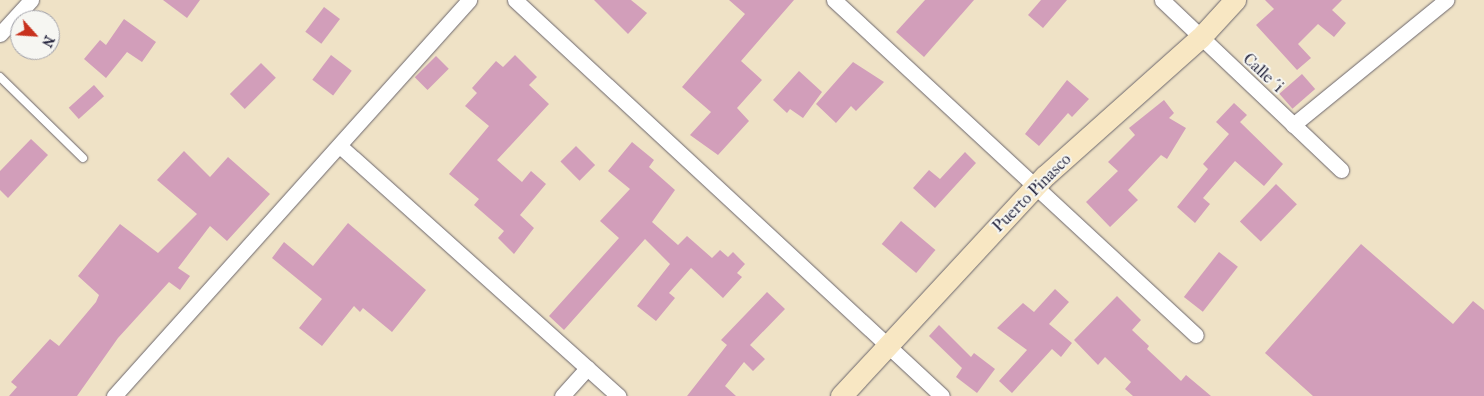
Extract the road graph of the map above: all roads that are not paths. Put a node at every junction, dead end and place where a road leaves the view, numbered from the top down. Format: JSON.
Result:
{"nodes":[{"id":1,"x":516,"y":0,"type":"edge"},
{"id":2,"x":834,"y":0,"type":"edge"},
{"id":3,"x":1162,"y":0,"type":"edge"},
{"id":4,"x":1235,"y":0,"type":"edge"},
{"id":5,"x":1446,"y":0,"type":"edge"},
{"id":6,"x":28,"y":1,"type":"edge"},
{"id":7,"x":466,"y":1,"type":"edge"},
{"id":8,"x":0,"y":34,"type":"edge"},
{"id":9,"x":1200,"y":38,"type":"junction"},
{"id":10,"x":0,"y":77,"type":"edge"},
{"id":11,"x":1293,"y":125,"type":"junction"},
{"id":12,"x":341,"y":147,"type":"junction"},
{"id":13,"x":83,"y":158,"type":"dead end"},
{"id":14,"x":1341,"y":170,"type":"dead end"},
{"id":15,"x":1035,"y":187,"type":"junction"},
{"id":16,"x":1196,"y":335,"type":"dead end"},
{"id":17,"x":888,"y":344,"type":"junction"},
{"id":18,"x":587,"y":368,"type":"junction"},
{"id":19,"x":114,"y":396,"type":"edge"},
{"id":20,"x":562,"y":396,"type":"edge"},
{"id":21,"x":618,"y":396,"type":"edge"},
{"id":22,"x":841,"y":396,"type":"edge"},
{"id":23,"x":942,"y":396,"type":"edge"}],
"edges":[{"from":1,"to":17,"type":"street"},
{"from":2,"to":15,"type":"street"},
{"from":3,"to":9,"type":"street","name":"Calle´i"},
{"from":4,"to":9,"type":"street","name":"Puerto Pinasco"},
{"from":5,"to":11,"type":"street"},
{"from":6,"to":8,"type":"street"},
{"from":7,"to":12,"type":"street"},
{"from":9,"to":11,"type":"street","name":"Calle´i"},
{"from":9,"to":15,"type":"street","name":"Puerto Pinasco"},
{"from":10,"to":13,"type":"lane"},
{"from":11,"to":14,"type":"street","name":"Calle´i"},
{"from":12,"to":18,"type":"street"},
{"from":12,"to":19,"type":"street"},
{"from":15,"to":16,"type":"street"},
{"from":15,"to":17,"type":"street","name":"Puerto Pinasco"},
{"from":17,"to":22,"type":"street","name":"Puerto Pinasco"},
{"from":17,"to":23,"type":"street"},
{"from":18,"to":20,"type":"street"},
{"from":18,"to":21,"type":"street"}]}
